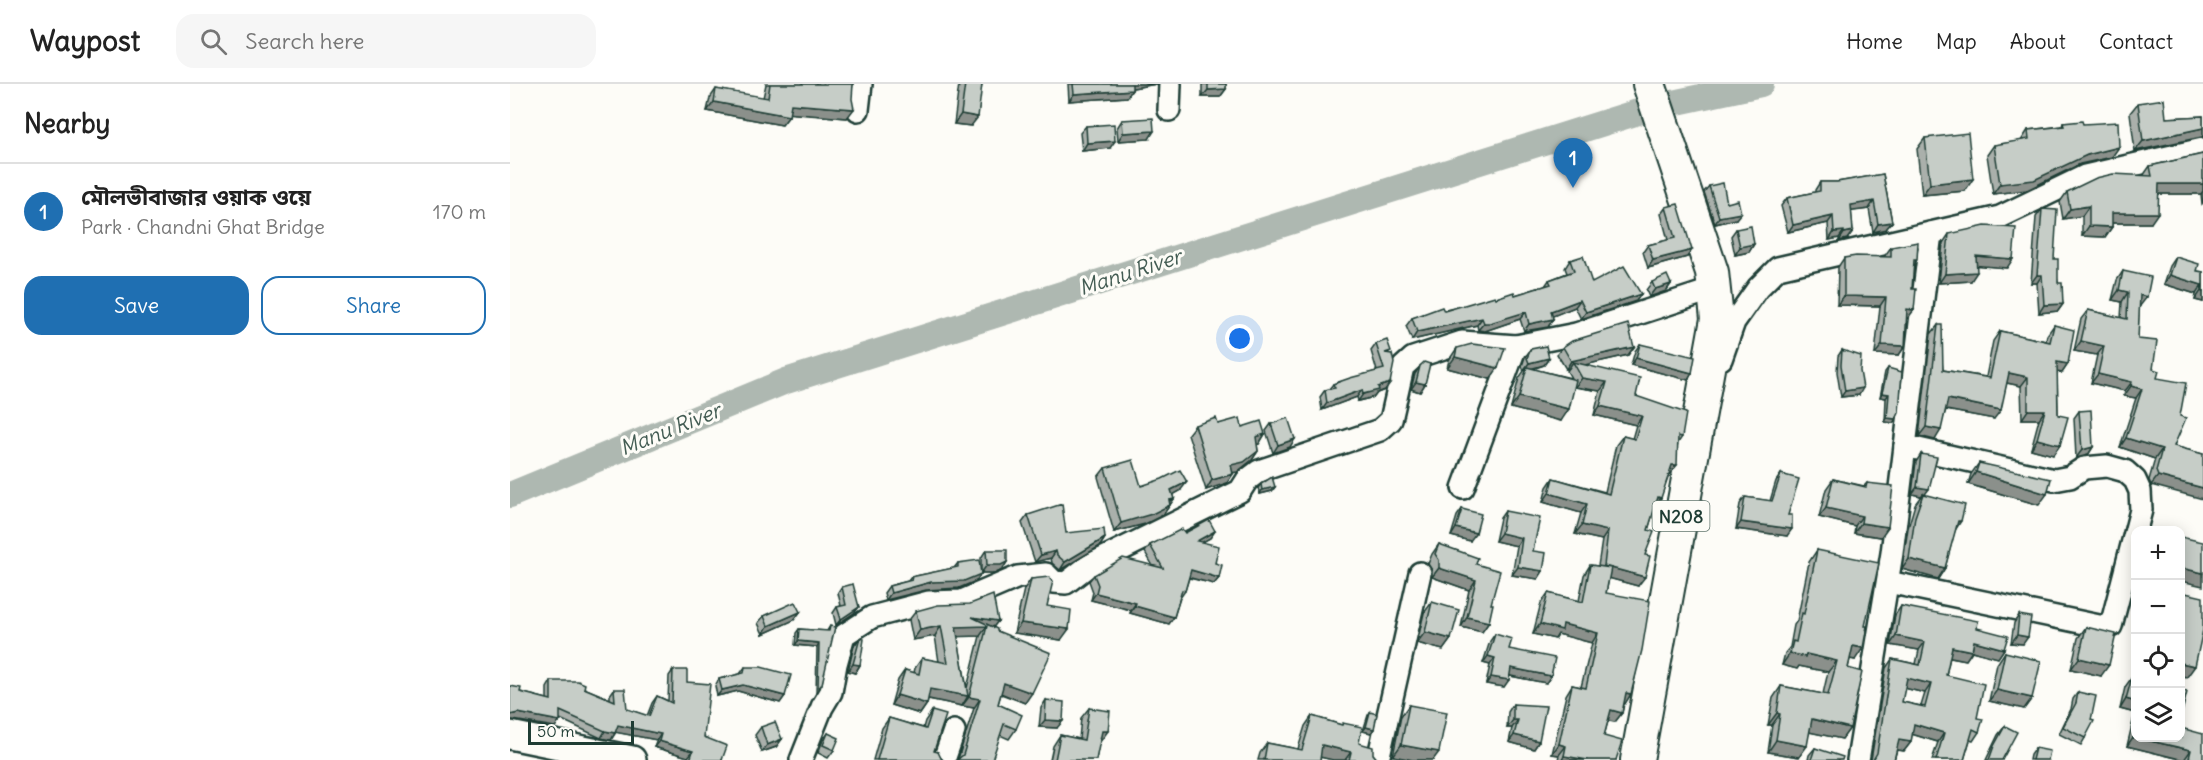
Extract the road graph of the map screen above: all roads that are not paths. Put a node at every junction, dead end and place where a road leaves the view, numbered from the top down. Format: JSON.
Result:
{"nodes":[{"id":1,"x":861,"y":84,"type":"edge"},
{"id":2,"x":1170,"y":84,"type":"edge"},
{"id":3,"x":1649,"y":84,"type":"edge"},
{"id":4,"x":858,"y":110,"type":"dead end"},
{"id":5,"x":1169,"y":110,"type":"dead end"},
{"id":6,"x":2203,"y":149,"type":"edge"},
{"id":7,"x":1931,"y":233,"type":"junction"},
{"id":8,"x":1713,"y":280,"type":"junction"},
{"id":9,"x":1516,"y":346,"type":"junction"},
{"id":10,"x":1698,"y":425,"type":"junction"},
{"id":11,"x":1905,"y":446,"type":"junction"},
{"id":12,"x":1463,"y":488,"type":"dead end"},
{"id":13,"x":1420,"y":573,"type":"dead end"},
{"id":14,"x":1888,"y":582,"type":"junction"},
{"id":15,"x":954,"y":731,"type":"dead end"},
{"id":16,"x":510,"y":735,"type":"edge"},
{"id":17,"x":632,"y":760,"type":"edge"},
{"id":18,"x":801,"y":760,"type":"edge"},
{"id":19,"x":944,"y":760,"type":"edge"},
{"id":20,"x":1378,"y":760,"type":"edge"},
{"id":21,"x":1636,"y":760,"type":"edge"},
{"id":22,"x":1858,"y":760,"type":"edge"}],
"edges":[{"from":1,"to":4,"type":"street"},
{"from":2,"to":5,"type":"street"},
{"from":3,"to":8,"type":"highway","number":"N208"},
{"from":6,"to":7,"type":"street"},
{"from":7,"to":10,"type":"street"},
{"from":7,"to":11,"type":"street"},
{"from":8,"to":9,"type":"street"},
{"from":8,"to":10,"type":"highway","number":"N208"},
{"from":9,"to":12,"type":"street"},
{"from":9,"to":18,"type":"street"},
{"from":10,"to":21,"type":"highway","number":"N208"},
{"from":11,"to":14,"type":"street"},
{"from":11,"to":14,"type":"street"},
{"from":13,"to":20,"type":"street"},
{"from":14,"to":22,"type":"street"},
{"from":15,"to":19,"type":"street"},
{"from":16,"to":17,"type":"main road"}]}
